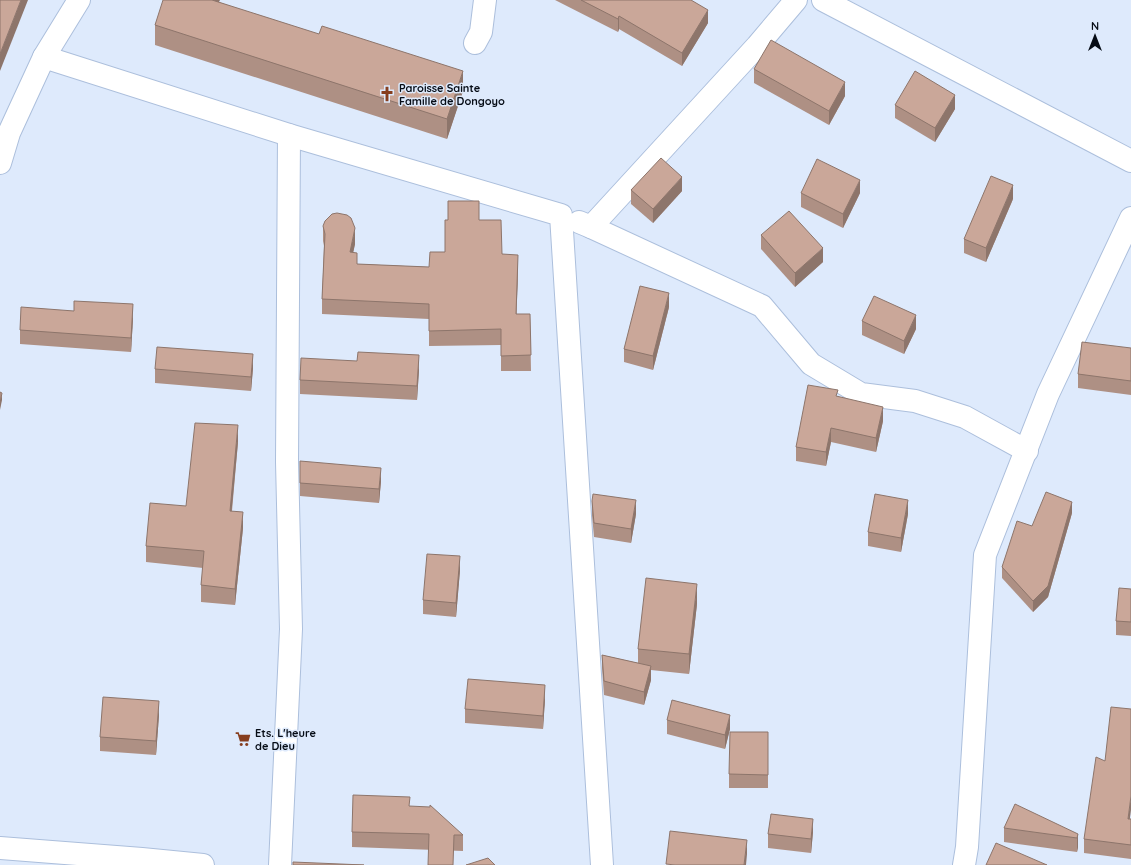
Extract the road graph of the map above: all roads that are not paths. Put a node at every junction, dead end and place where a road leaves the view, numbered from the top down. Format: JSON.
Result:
{"nodes":[{"id":1,"x":80,"y":0,"type":"edge"},
{"id":2,"x":485,"y":0,"type":"edge"},
{"id":3,"x":796,"y":0,"type":"edge"},
{"id":4,"x":823,"y":0,"type":"edge"},
{"id":5,"x":475,"y":42,"type":"dead end"},
{"id":6,"x":44,"y":57,"type":"junction"},
{"id":7,"x":4,"y":132,"type":"edge"},
{"id":8,"x":289,"y":135,"type":"junction"},
{"id":9,"x":1131,"y":161,"type":"edge"},
{"id":10,"x":0,"y":163,"type":"edge"},
{"id":11,"x":561,"y":215,"type":"junction"},
{"id":12,"x":1131,"y":218,"type":"edge"},
{"id":13,"x":591,"y":227,"type":"junction"},
{"id":14,"x":1027,"y":451,"type":"junction"},
{"id":15,"x":0,"y":848,"type":"edge"},
{"id":16,"x":203,"y":865,"type":"edge"},
{"id":17,"x":280,"y":865,"type":"edge"},
{"id":18,"x":602,"y":865,"type":"edge"},
{"id":19,"x":964,"y":865,"type":"edge"}],
"edges":[{"from":1,"to":6,"type":"street"},
{"from":2,"to":5,"type":"street"},
{"from":3,"to":13,"type":"street"},
{"from":4,"to":9,"type":"street"},
{"from":6,"to":7,"type":"street"},
{"from":6,"to":8,"type":"street"},
{"from":7,"to":10,"type":"street"},
{"from":8,"to":11,"type":"street"},
{"from":8,"to":17,"type":"street"},
{"from":11,"to":13,"type":"street"},
{"from":11,"to":18,"type":"street"},
{"from":12,"to":14,"type":"street"},
{"from":13,"to":14,"type":"street"},
{"from":14,"to":19,"type":"street"},
{"from":15,"to":16,"type":"street"}]}
